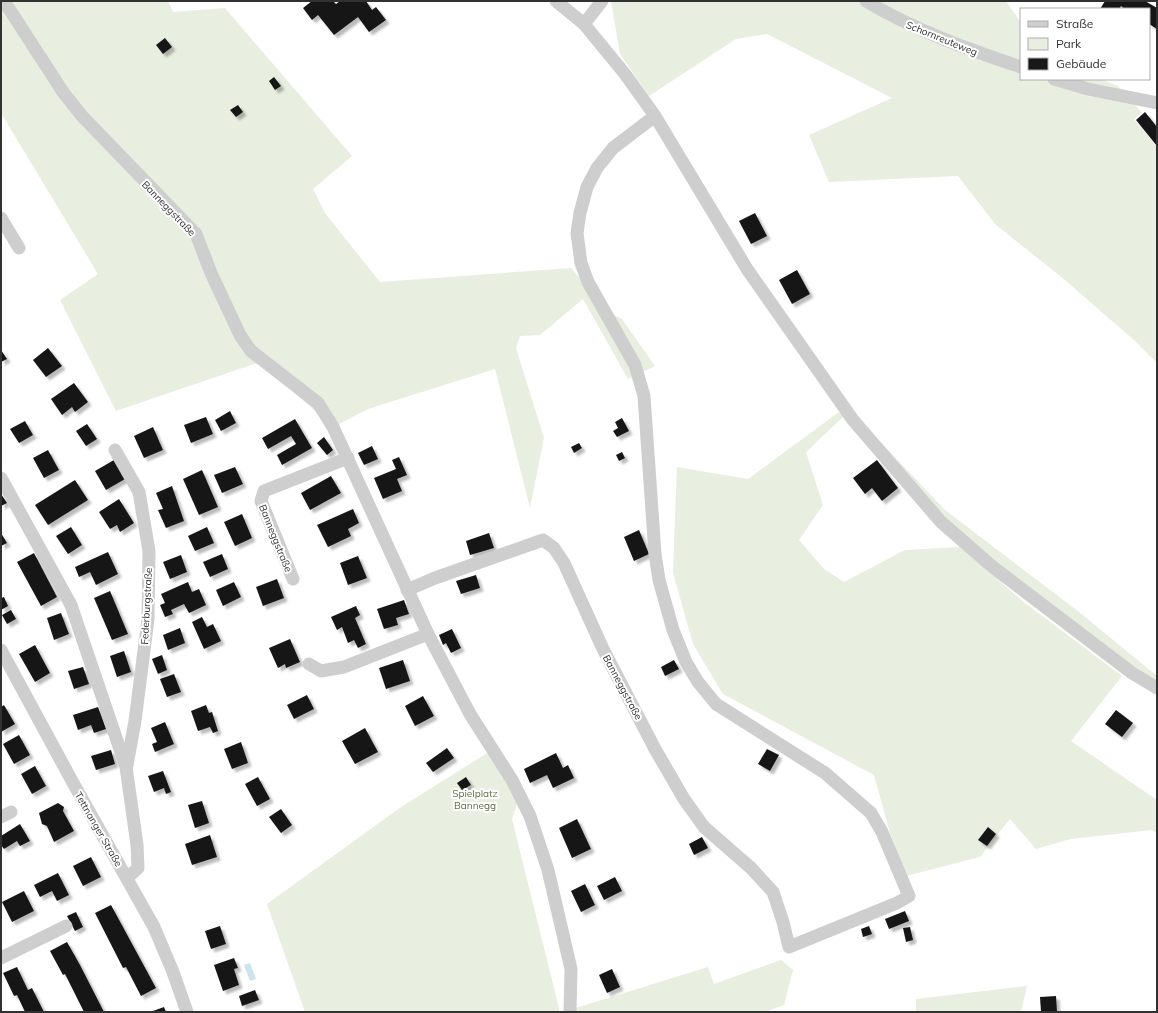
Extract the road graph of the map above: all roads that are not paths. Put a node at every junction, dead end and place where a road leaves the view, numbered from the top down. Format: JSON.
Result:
{"nodes":[{"id":1,"x":4,"y":1,"type":"edge"},
{"id":2,"x":556,"y":1,"type":"edge"},
{"id":3,"x":602,"y":1,"type":"edge"},
{"id":4,"x":866,"y":1,"type":"edge"},
{"id":5,"x":584,"y":24,"type":"junction"},
{"id":6,"x":1020,"y":67,"type":"edge"},
{"id":7,"x":1057,"y":80,"type":"edge"},
{"id":8,"x":1157,"y":103,"type":"edge"},
{"id":9,"x":655,"y":116,"type":"junction"},
{"id":10,"x":1,"y":218,"type":"edge"},
{"id":11,"x":19,"y":248,"type":"dead end"},
{"id":12,"x":115,"y":450,"type":"dead end"},
{"id":13,"x":348,"y":458,"type":"junction"},
{"id":14,"x":1,"y":478,"type":"edge"},
{"id":15,"x":293,"y":579,"type":"dead end"},
{"id":16,"x":407,"y":590,"type":"junction"},
{"id":17,"x":428,"y":634,"type":"junction"},
{"id":18,"x":1,"y":650,"type":"edge"},
{"id":19,"x":309,"y":664,"type":"dead end"},
{"id":20,"x":1157,"y":688,"type":"edge"},
{"id":21,"x":126,"y":767,"type":"junction"},
{"id":22,"x":127,"y":878,"type":"junction"},
{"id":23,"x":66,"y":926,"type":"dead end"},
{"id":24,"x":1,"y":958,"type":"edge"},
{"id":25,"x":187,"y":1012,"type":"edge"},
{"id":26,"x":570,"y":1012,"type":"edge"}],
"edges":[{"from":1,"to":13,"type":"street","name":"Banneggstraße"},
{"from":2,"to":5,"type":"street"},
{"from":3,"to":5,"type":"street"},
{"from":4,"to":6,"type":"street","name":"Schornreuteweg"},
{"from":5,"to":9,"type":"street"},
{"from":7,"to":8,"type":"street"},
{"from":9,"to":16,"type":"street","name":"Banneggstraße"},
{"from":9,"to":20,"type":"street"},
{"from":10,"to":11,"type":"street"},
{"from":12,"to":21,"type":"street","name":"Federburgstraße"},
{"from":13,"to":15,"type":"street","name":"Banneggstraße"},
{"from":13,"to":16,"type":"street","name":"Banneggstraße"},
{"from":14,"to":21,"type":"street","name":"Federburgstraße"},
{"from":16,"to":17,"type":"street","name":"Banneggstraße"},
{"from":17,"to":19,"type":"street"},
{"from":17,"to":26,"type":"street","name":"Banneggstraße"},
{"from":18,"to":22,"type":"street","name":"Tettnanger Straße"},
{"from":21,"to":22,"type":"street","name":"Federburgstraße"},
{"from":22,"to":25,"type":"street","name":"Tettnanger Straße"},
{"from":23,"to":24,"type":"street"}]}
